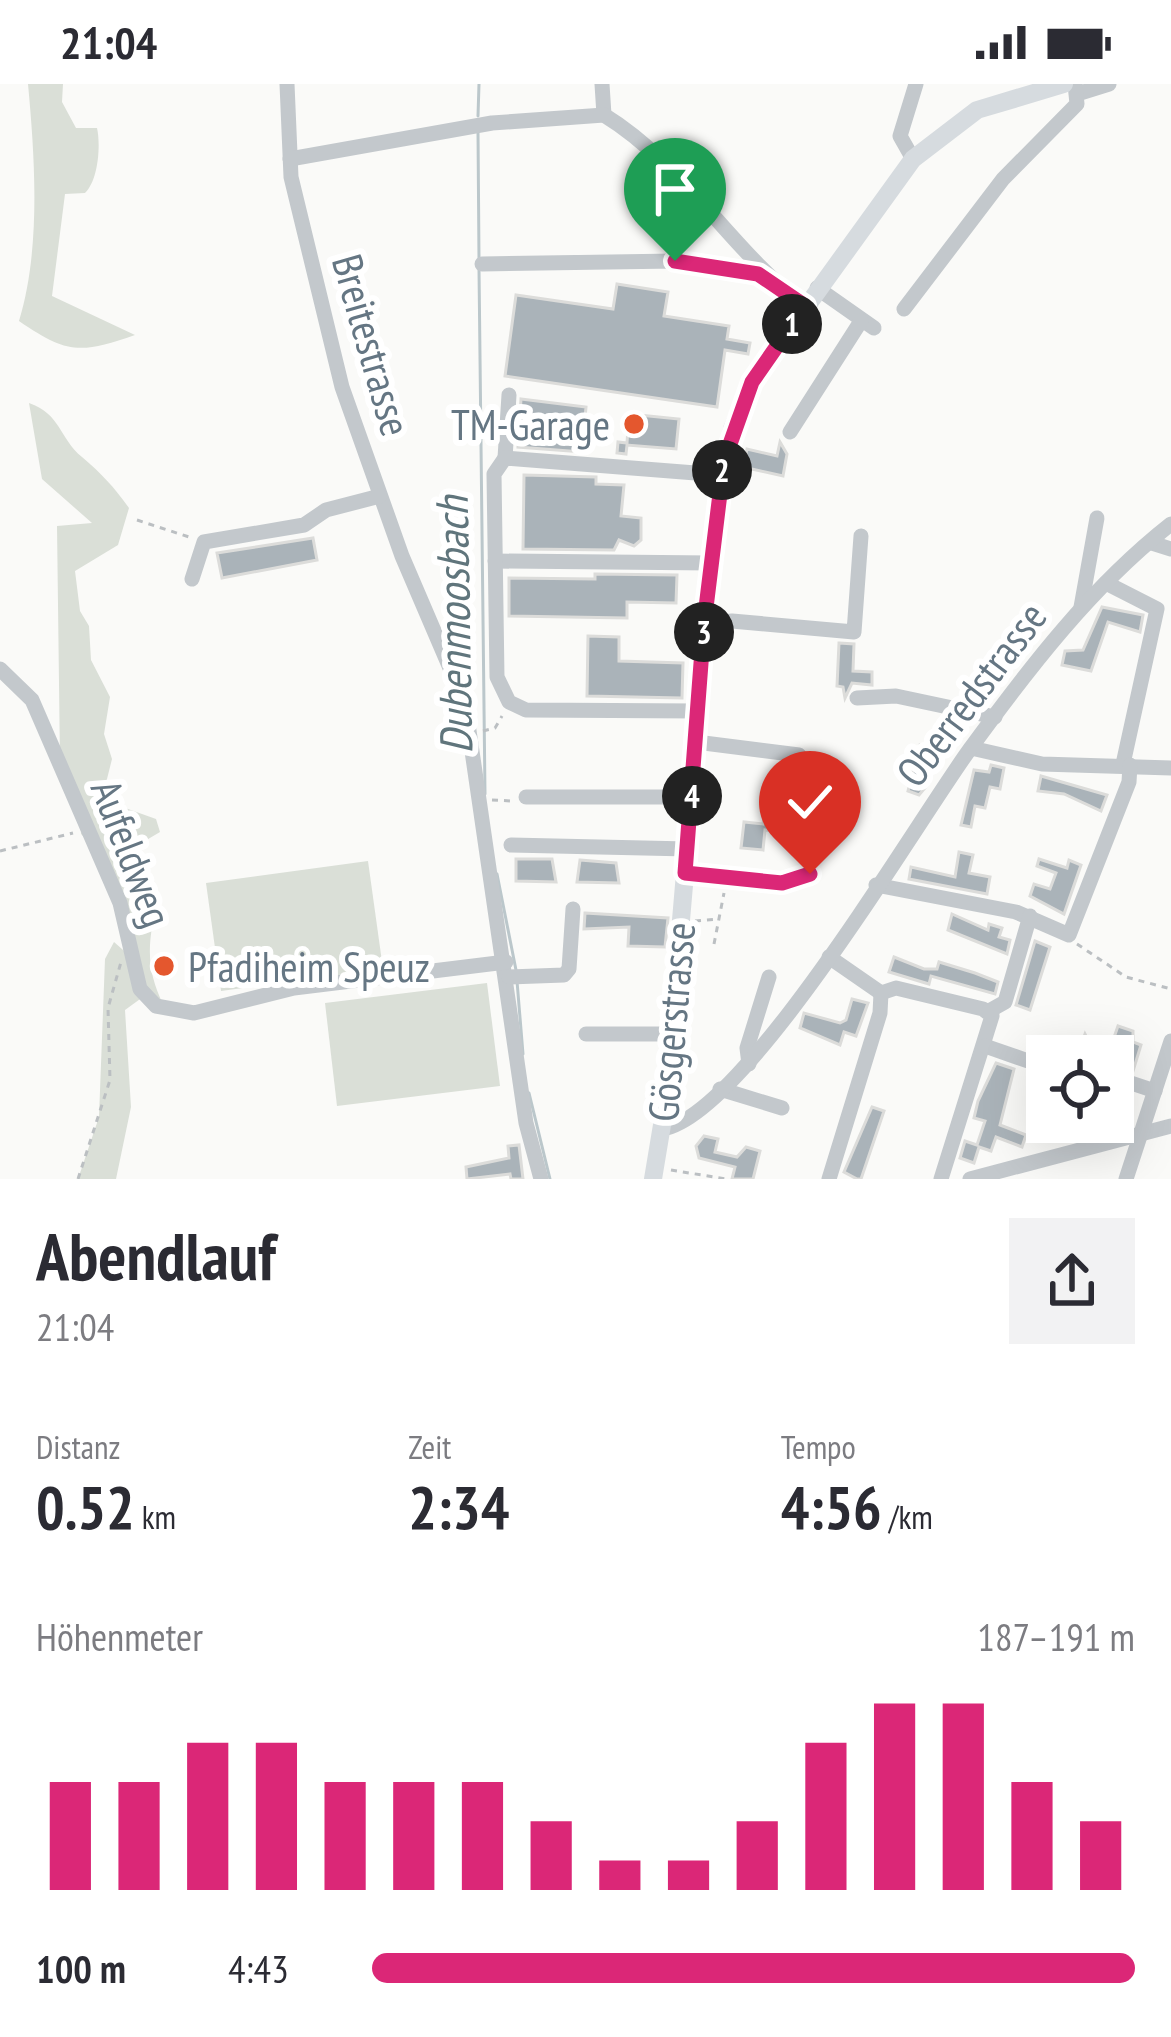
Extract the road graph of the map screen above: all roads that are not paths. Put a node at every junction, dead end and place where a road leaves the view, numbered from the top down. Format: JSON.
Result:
{"nodes":[{"id":1,"x":287,"y":84,"type":"edge"},
{"id":2,"x":602,"y":84,"type":"edge"},
{"id":3,"x":916,"y":84,"type":"edge"},
{"id":4,"x":1108,"y":84,"type":"edge"},
{"id":5,"x":1072,"y":87,"type":"edge"},
{"id":6,"x":604,"y":115,"type":"junction"},
{"id":7,"x":290,"y":159,"type":"junction"},
{"id":8,"x":914,"y":159,"type":"junction"},
{"id":9,"x":482,"y":264,"type":"dead end"},
{"id":10,"x":766,"y":277,"type":"junction"},
{"id":11,"x":817,"y":288,"type":"junction"},
{"id":12,"x":805,"y":306,"type":"junction"},
{"id":13,"x":904,"y":309,"type":"dead end"},
{"id":14,"x":509,"y":395,"type":"dead end"},
{"id":15,"x":790,"y":432,"type":"dead end"},
{"id":16,"x":505,"y":458,"type":"junction"},
{"id":17,"x":722,"y":475,"type":"junction"},
{"id":18,"x":380,"y":496,"type":"junction"},
{"id":19,"x":1097,"y":518,"type":"dead end"},
{"id":20,"x":1171,"y":524,"type":"edge"},
{"id":21,"x":861,"y":536,"type":"dead end"},
{"id":22,"x":1152,"y":543,"type":"junction"},
{"id":23,"x":1171,"y":549,"type":"edge"},
{"id":24,"x":495,"y":561,"type":"junction"},
{"id":25,"x":711,"y":563,"type":"junction"},
{"id":26,"x":192,"y":579,"type":"dead end"},
{"id":27,"x":1106,"y":583,"type":"junction"},
{"id":28,"x":1082,"y":607,"type":"junction"},
{"id":29,"x":704,"y":624,"type":"junction"},
{"id":30,"x":0,"y":669,"type":"edge"},
{"id":31,"x":857,"y":698,"type":"dead end"},
{"id":32,"x":698,"y":712,"type":"junction"},
{"id":33,"x":995,"y":718,"type":"junction"},
{"id":34,"x":696,"y":742,"type":"junction"},
{"id":35,"x":970,"y":748,"type":"junction"},
{"id":36,"x":799,"y":755,"type":"dead end"},
{"id":37,"x":1126,"y":765,"type":"junction"},
{"id":38,"x":1171,"y":767,"type":"edge"},
{"id":39,"x":526,"y":797,"type":"road end"},
{"id":40,"x":692,"y":797,"type":"junction"},
{"id":41,"x":511,"y":845,"type":"dead end"},
{"id":42,"x":688,"y":849,"type":"junction"},
{"id":43,"x":685,"y":873,"type":"junction"},
{"id":44,"x":810,"y":874,"type":"dead end"},
{"id":45,"x":876,"y":885,"type":"junction"},
{"id":46,"x":574,"y":909,"type":"dead end"},
{"id":47,"x":1030,"y":916,"type":"junction"},
{"id":48,"x":829,"y":957,"type":"junction"},
{"id":49,"x":508,"y":969,"type":"junction"},
{"id":50,"x":769,"y":977,"type":"dead end"},
{"id":51,"x":881,"y":993,"type":"junction"},
{"id":52,"x":989,"y":1011,"type":"junction"},
{"id":53,"x":586,"y":1034,"type":"dead end"},
{"id":54,"x":669,"y":1034,"type":"junction"},
{"id":55,"x":1171,"y":1041,"type":"edge"},
{"id":56,"x":985,"y":1046,"type":"junction"},
{"id":57,"x":1026,"y":1060,"type":"edge"},
{"id":58,"x":749,"y":1064,"type":"junction"},
{"id":59,"x":1134,"y":1084,"type":"edge"},
{"id":60,"x":720,"y":1089,"type":"junction"},
{"id":61,"x":1155,"y":1091,"type":"junction"},
{"id":62,"x":782,"y":1108,"type":"dead end"},
{"id":63,"x":1171,"y":1126,"type":"edge"},
{"id":64,"x":662,"y":1129,"type":"junction"},
{"id":65,"x":1144,"y":1131,"type":"junction"},
{"id":66,"x":1025,"y":1171,"type":"edge"},
{"id":67,"x":541,"y":1179,"type":"edge"},
{"id":68,"x":653,"y":1179,"type":"edge"},
{"id":69,"x":830,"y":1179,"type":"edge"},
{"id":70,"x":941,"y":1179,"type":"edge"},
{"id":71,"x":970,"y":1179,"type":"edge"},
{"id":72,"x":1126,"y":1179,"type":"edge"}],
"edges":[{"from":1,"to":7,"type":"street","name":"Breitestrasse"},
{"from":2,"to":6,"type":"street"},
{"from":3,"to":8,"type":"street"},
{"from":4,"to":5,"type":"street"},
{"from":5,"to":8,"type":"main road","name":"Gösgerstrasse"},
{"from":5,"to":13,"type":"street"},
{"from":6,"to":7,"type":"street"},
{"from":6,"to":10,"type":"street"},
{"from":7,"to":18,"type":"street","name":"Breitestrasse"},
{"from":8,"to":11,"type":"main road","name":"Gösgerstrasse"},
{"from":9,"to":10,"type":"street"},
{"from":10,"to":12,"type":"street"},
{"from":11,"to":12,"type":"main road","name":"Gösgerstrasse"},
{"from":11,"to":15,"type":"street"},
{"from":12,"to":17,"type":"main road","name":"Gösgerstrasse"},
{"from":14,"to":16,"type":"street"},
{"from":16,"to":17,"type":"street"},
{"from":16,"to":24,"type":"street"},
{"from":17,"to":25,"type":"main road","name":"Gösgerstrasse"},
{"from":18,"to":26,"type":"street"},
{"from":18,"to":49,"type":"street","name":"Breitestrasse"},
{"from":19,"to":28,"type":"street"},
{"from":20,"to":22,"type":"street","name":"Oberredstrasse"},
{"from":21,"to":29,"type":"street"},
{"from":22,"to":23,"type":"street"},
{"from":22,"to":27,"type":"street","name":"Oberredstrasse"},
{"from":24,"to":25,"type":"street"},
{"from":24,"to":32,"type":"street"},
{"from":25,"to":29,"type":"main road","name":"Gösgerstrasse"},
{"from":27,"to":28,"type":"street","name":"Oberredstrasse"},
{"from":27,"to":37,"type":"street"},
{"from":28,"to":33,"type":"street","name":"Oberredstrasse"},
{"from":29,"to":32,"type":"main road","name":"Gösgerstrasse"},
{"from":30,"to":49,"type":"street","name":"Aufeldweg"},
{"from":31,"to":33,"type":"street"},
{"from":32,"to":34,"type":"main road","name":"Gösgerstrasse"},
{"from":33,"to":35,"type":"street","name":"Oberredstrasse"},
{"from":34,"to":36,"type":"street"},
{"from":34,"to":40,"type":"main road","name":"Gösgerstrasse"},
{"from":35,"to":37,"type":"street"},
{"from":35,"to":45,"type":"street","name":"Oberredstrasse"},
{"from":37,"to":38,"type":"street"},
{"from":37,"to":47,"type":"street"},
{"from":39,"to":40,"type":"street"},
{"from":40,"to":42,"type":"main road","name":"Gösgerstrasse"},
{"from":41,"to":42,"type":"street"},
{"from":42,"to":43,"type":"main road","name":"Gösgerstrasse"},
{"from":43,"to":44,"type":"street"},
{"from":43,"to":54,"type":"main road","name":"Gösgerstrasse"},
{"from":45,"to":47,"type":"street"},
{"from":45,"to":48,"type":"street","name":"Oberredstrasse"},
{"from":46,"to":49,"type":"street","name":"Aufeldweg"},
{"from":47,"to":52,"type":"street"},
{"from":48,"to":51,"type":"street"},
{"from":48,"to":58,"type":"street","name":"Oberredstrasse"},
{"from":49,"to":67,"type":"street","name":"Breitestrasse"},
{"from":50,"to":58,"type":"street"},
{"from":51,"to":52,"type":"street"},
{"from":51,"to":69,"type":"street"},
{"from":52,"to":56,"type":"street"},
{"from":53,"to":54,"type":"street"},
{"from":54,"to":64,"type":"main road","name":"Gösgerstrasse"},
{"from":55,"to":61,"type":"street"},
{"from":56,"to":57,"type":"street"},
{"from":56,"to":70,"type":"street"},
{"from":58,"to":60,"type":"street","name":"Oberredstrasse"},
{"from":59,"to":61,"type":"street"},
{"from":60,"to":62,"type":"street"},
{"from":60,"to":64,"type":"street","name":"Oberredstrasse"},
{"from":61,"to":65,"type":"street"},
{"from":63,"to":65,"type":"street"},
{"from":64,"to":68,"type":"main road","name":"Gösgerstrasse"},
{"from":65,"to":66,"type":"street"},
{"from":65,"to":72,"type":"street"},
{"from":66,"to":71,"type":"street"}]}
